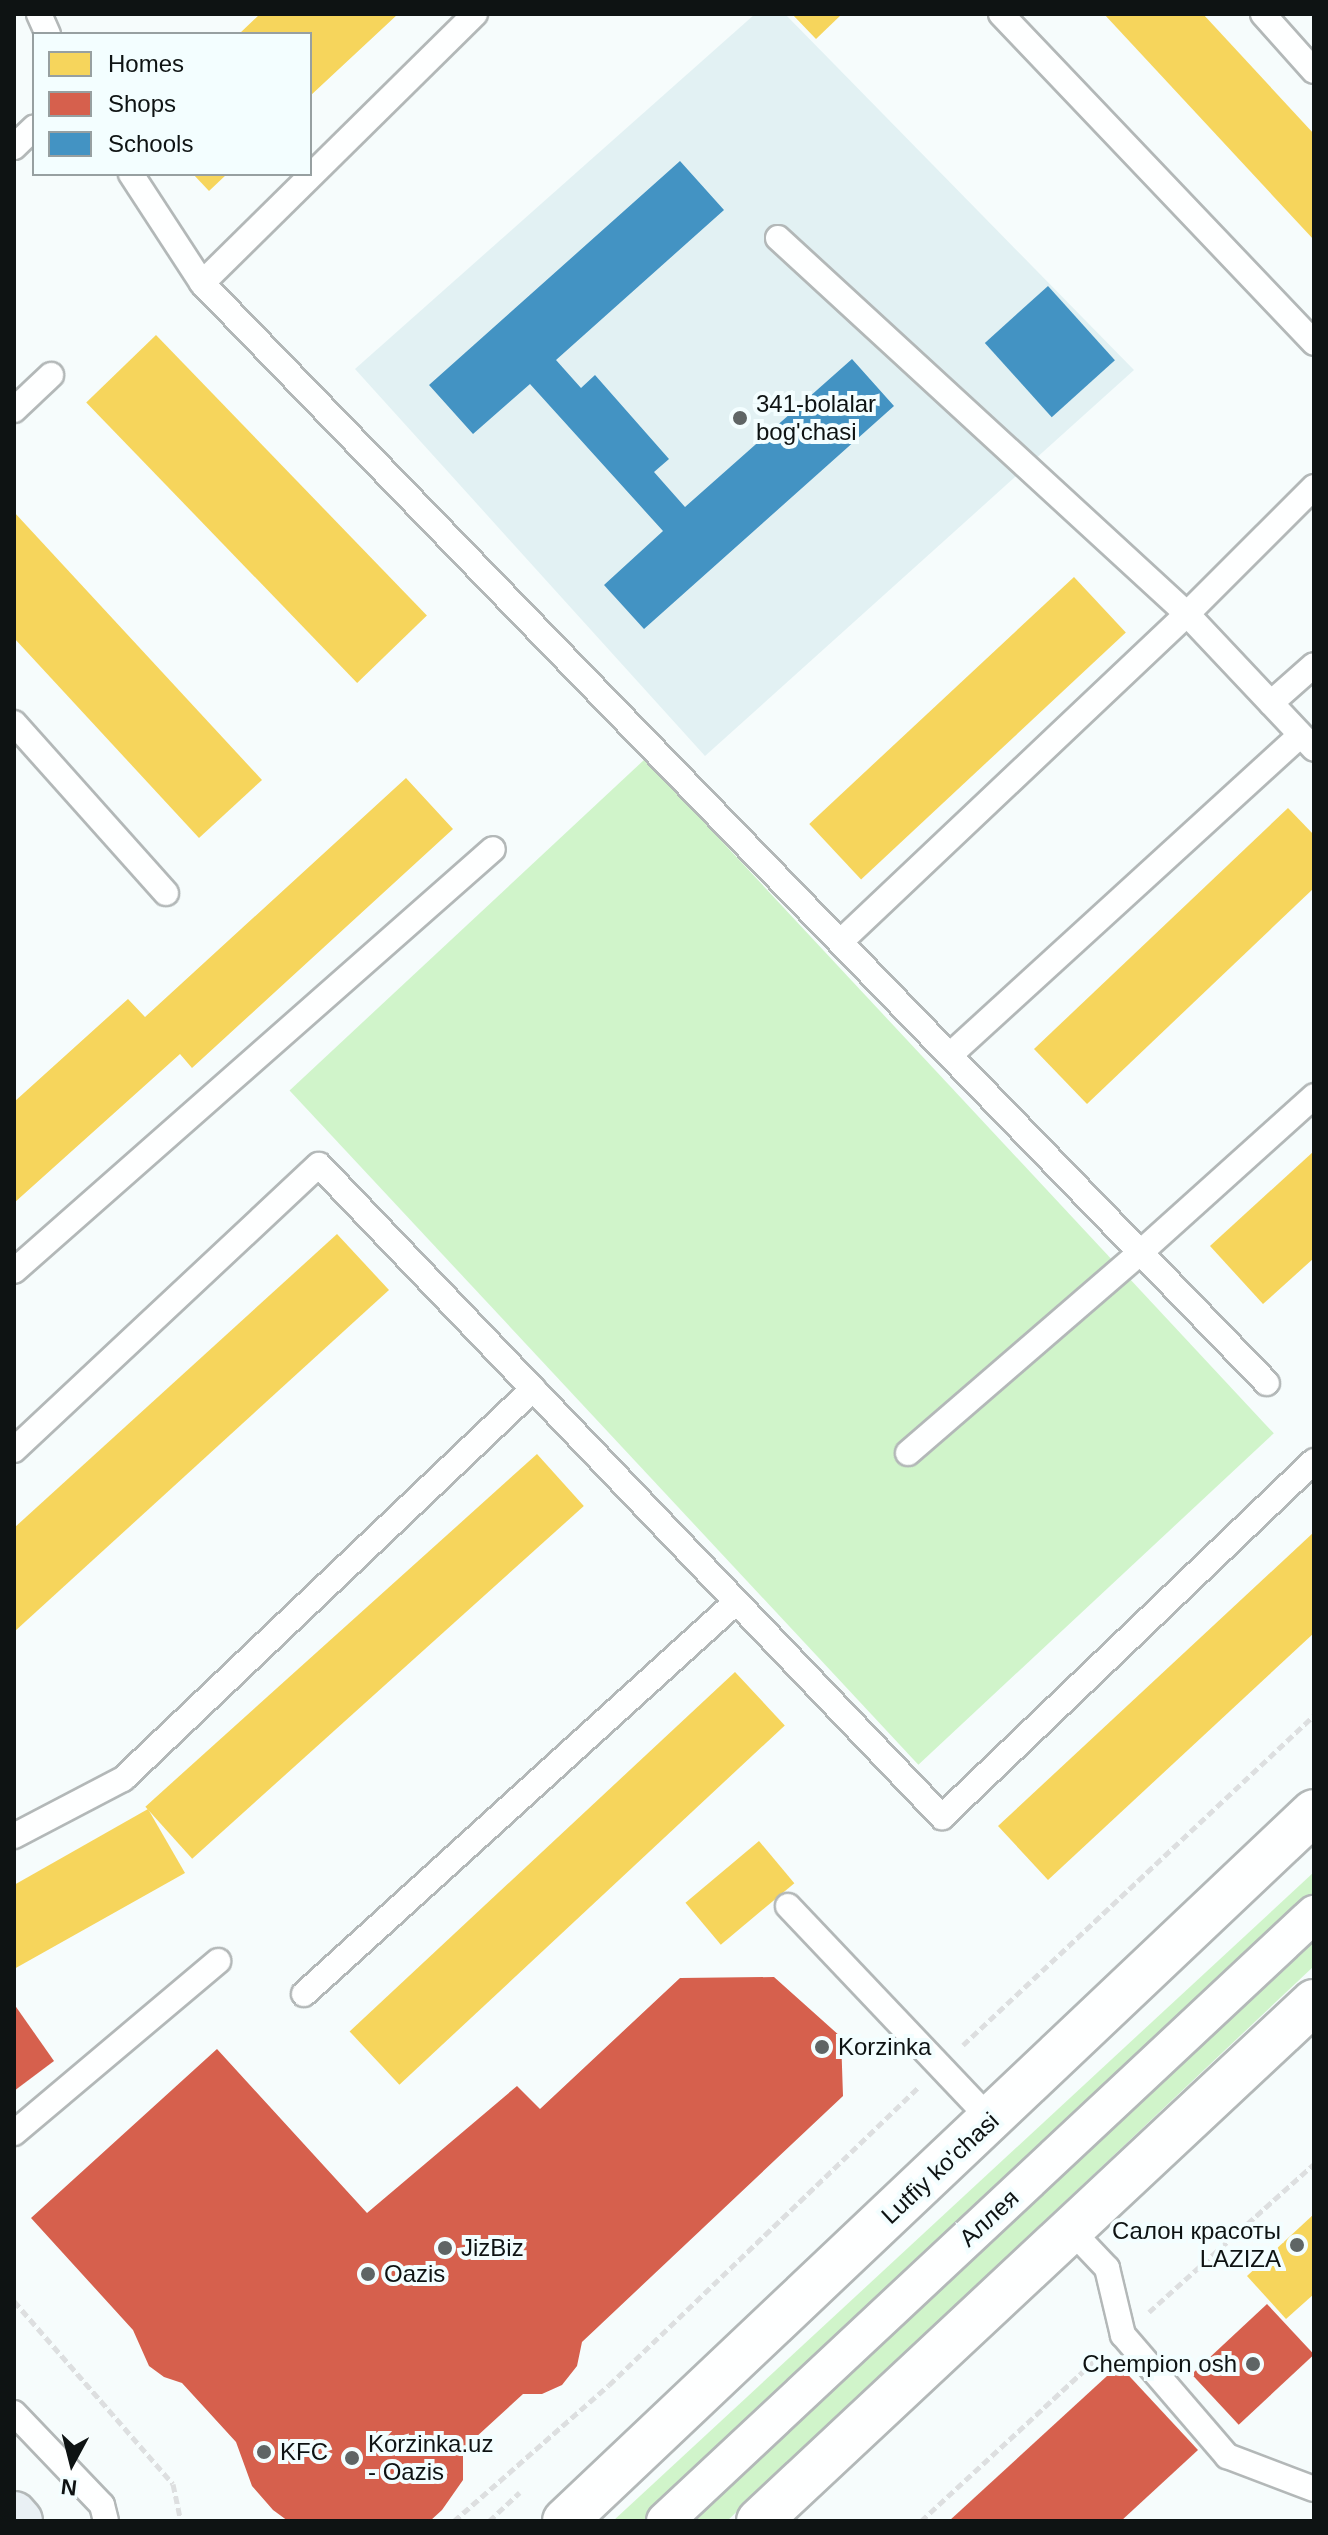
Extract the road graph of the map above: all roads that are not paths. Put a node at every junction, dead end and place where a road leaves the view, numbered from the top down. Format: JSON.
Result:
{"nodes":[{"id":1,"x":475,"y":14,"type":"edge"},
{"id":2,"x":1001,"y":14,"type":"edge"},
{"id":3,"x":1263,"y":14,"type":"edge"},
{"id":4,"x":1314,"y":71,"type":"edge"},
{"id":5,"x":32,"y":130,"type":"edge"},
{"id":6,"x":14,"y":147,"type":"edge"},
{"id":7,"x":312,"y":175,"type":"edge"},
{"id":8,"x":132,"y":176,"type":"edge"},
{"id":9,"x":311,"y":176,"type":"edge"},
{"id":10,"x":778,"y":238,"type":"dead end"},
{"id":11,"x":202,"y":283,"type":"junction"},
{"id":12,"x":1314,"y":343,"type":"edge"},
{"id":13,"x":51,"y":375,"type":"dead end"},
{"id":14,"x":14,"y":410,"type":"edge"},
{"id":15,"x":1314,"y":487,"type":"edge"},
{"id":16,"x":1187,"y":614,"type":"junction"},
{"id":17,"x":1314,"y":665,"type":"edge"},
{"id":18,"x":1271,"y":703,"type":"junction"},
{"id":19,"x":14,"y":723,"type":"edge"},
{"id":20,"x":1307,"y":742,"type":"edge"},
{"id":21,"x":493,"y":849,"type":"dead end"},
{"id":22,"x":166,"y":893,"type":"dead end"},
{"id":23,"x":840,"y":942,"type":"junction"},
{"id":24,"x":950,"y":1055,"type":"junction"},
{"id":25,"x":1314,"y":1096,"type":"edge"},
{"id":26,"x":1141,"y":1252,"type":"junction"},
{"id":27,"x":14,"y":1271,"type":"edge"},
{"id":28,"x":1267,"y":1383,"type":"dead end"},
{"id":29,"x":533,"y":1389,"type":"junction"},
{"id":30,"x":14,"y":1450,"type":"edge"},
{"id":31,"x":908,"y":1453,"type":"dead end"},
{"id":32,"x":1314,"y":1461,"type":"edge"},
{"id":33,"x":736,"y":1602,"type":"junction"},
{"id":34,"x":1314,"y":1812,"type":"edge"},
{"id":35,"x":14,"y":1836,"type":"edge"},
{"id":36,"x":788,"y":1906,"type":"dead end"},
{"id":37,"x":1314,"y":1914,"type":"edge"},
{"id":38,"x":218,"y":1961,"type":"dead end"},
{"id":39,"x":304,"y":1994,"type":"dead end"},
{"id":40,"x":1314,"y":2002,"type":"edge"},
{"id":41,"x":991,"y":2120,"type":"junction"},
{"id":42,"x":14,"y":2133,"type":"edge"},
{"id":43,"x":1070,"y":2229,"type":"junction"},
{"id":44,"x":14,"y":2413,"type":"edge"},
{"id":45,"x":1314,"y":2489,"type":"edge"},
{"id":46,"x":14,"y":2514,"type":"edge"},
{"id":47,"x":20,"y":2521,"type":"edge"},
{"id":48,"x":106,"y":2521,"type":"edge"},
{"id":49,"x":565,"y":2521,"type":"edge"},
{"id":50,"x":665,"y":2521,"type":"edge"},
{"id":51,"x":759,"y":2521,"type":"edge"}],
"edges":[{"from":1,"to":7,"type":"lane"},
{"from":2,"to":12,"type":"lane"},
{"from":3,"to":4,"type":"lane"},
{"from":5,"to":6,"type":"lane"},
{"from":8,"to":11,"type":"lane"},
{"from":9,"to":11,"type":"lane"},
{"from":10,"to":16,"type":"lane"},
{"from":11,"to":23,"type":"lane"},
{"from":13,"to":14,"type":"lane"},
{"from":15,"to":16,"type":"lane"},
{"from":16,"to":18,"type":"lane"},
{"from":16,"to":23,"type":"lane"},
{"from":17,"to":18,"type":"lane"},
{"from":18,"to":20,"type":"lane"},
{"from":19,"to":22,"type":"lane"},
{"from":20,"to":24,"type":"lane"},
{"from":21,"to":27,"type":"lane"},
{"from":23,"to":24,"type":"lane"},
{"from":24,"to":26,"type":"lane"},
{"from":25,"to":26,"type":"lane"},
{"from":26,"to":28,"type":"lane"},
{"from":26,"to":31,"type":"lane"},
{"from":29,"to":30,"type":"lane"},
{"from":29,"to":33,"type":"lane"},
{"from":29,"to":35,"type":"lane"},
{"from":32,"to":33,"type":"lane"},
{"from":33,"to":39,"type":"lane"},
{"from":34,"to":41,"type":"main road","name":"Lutfiy ko'chasi"},
{"from":36,"to":41,"type":"lane"},
{"from":37,"to":50,"type":"street","name":"Аллея"},
{"from":38,"to":42,"type":"lane"},
{"from":40,"to":43,"type":"main road"},
{"from":41,"to":49,"type":"main road","name":"Lutfiy ko'chasi"},
{"from":43,"to":45,"type":"lane"},
{"from":43,"to":51,"type":"main road"},
{"from":44,"to":48,"type":"lane"},
{"from":46,"to":47,"type":"main road"}]}
